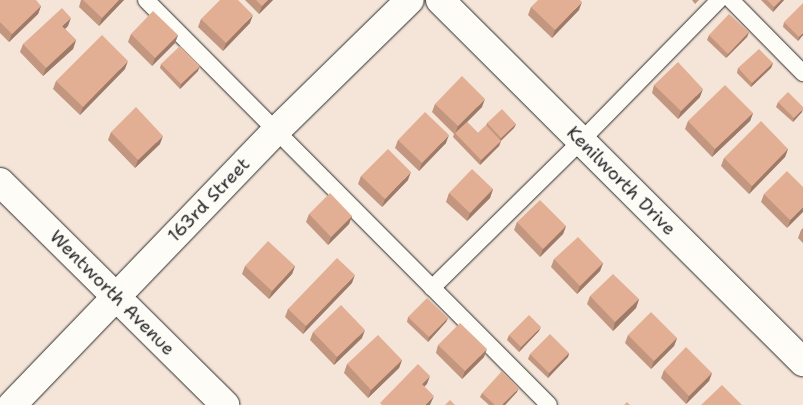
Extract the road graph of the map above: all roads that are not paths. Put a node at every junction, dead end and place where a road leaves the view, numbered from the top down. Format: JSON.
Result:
{"nodes":[{"id":1,"x":146,"y":0,"type":"edge"},
{"id":2,"x":410,"y":0,"type":"edge"},
{"id":3,"x":440,"y":0,"type":"edge"},
{"id":4,"x":719,"y":0,"type":"edge"},
{"id":5,"x":731,"y":0,"type":"edge"},
{"id":6,"x":803,"y":73,"type":"edge"},
{"id":7,"x":276,"y":131,"type":"junction"},
{"id":8,"x":581,"y":141,"type":"junction"},
{"id":9,"x":0,"y":182,"type":"edge"},
{"id":10,"x":432,"y":288,"type":"junction"},
{"id":11,"x":116,"y":296,"type":"junction"},
{"id":12,"x":803,"y":362,"type":"edge"},
{"id":13,"x":12,"y":405,"type":"edge"},
{"id":14,"x":225,"y":405,"type":"edge"},
{"id":15,"x":549,"y":405,"type":"edge"}],
"edges":[{"from":1,"to":7,"type":"lane"},
{"from":2,"to":7,"type":"street","name":"163rd Street"},
{"from":3,"to":8,"type":"street","name":"Kenilworth Drive"},
{"from":4,"to":8,"type":"lane"},
{"from":5,"to":6,"type":"lane"},
{"from":7,"to":10,"type":"lane"},
{"from":7,"to":11,"type":"street","name":"163rd Street"},
{"from":8,"to":10,"type":"lane"},
{"from":8,"to":12,"type":"street","name":"Kenilworth Drive"},
{"from":9,"to":11,"type":"street","name":"Wentworth Avenue"},
{"from":10,"to":15,"type":"lane"},
{"from":11,"to":13,"type":"street","name":"163rd Street"},
{"from":11,"to":14,"type":"street","name":"Wentworth Avenue"}]}
